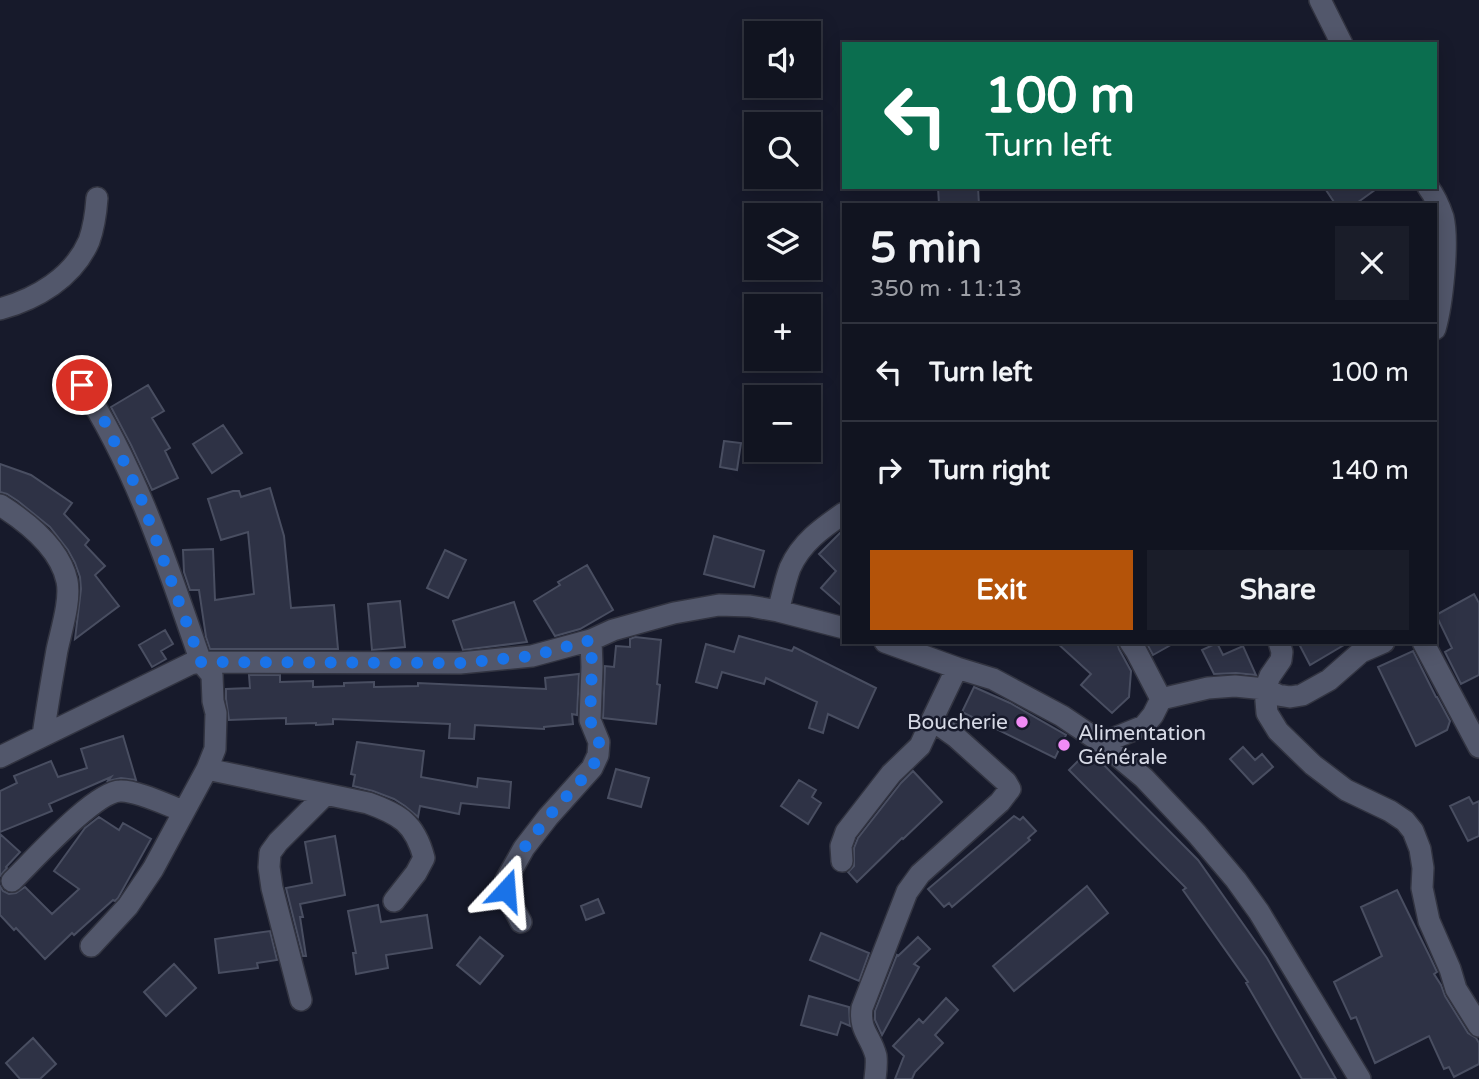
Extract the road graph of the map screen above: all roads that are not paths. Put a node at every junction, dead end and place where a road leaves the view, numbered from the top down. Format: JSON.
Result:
{"nodes":[{"id":1,"x":1320,"y":0,"type":"edge"},
{"id":2,"x":1341,"y":42,"type":"edge"},
{"id":3,"x":97,"y":198,"type":"dead end"},
{"id":4,"x":1437,"y":205,"type":"edge"},
{"id":5,"x":0,"y":309,"type":"edge"},
{"id":6,"x":1437,"y":319,"type":"edge"},
{"id":7,"x":82,"y":385,"type":"dead end"},
{"id":8,"x":0,"y":505,"type":"edge"},
{"id":9,"x":842,"y":514,"type":"edge"},
{"id":10,"x":778,"y":611,"type":"junction"},
{"id":11,"x":842,"y":627,"type":"edge"},
{"id":12,"x":591,"y":640,"type":"junction"},
{"id":13,"x":891,"y":644,"type":"edge"},
{"id":14,"x":1132,"y":644,"type":"edge"},
{"id":15,"x":1280,"y":644,"type":"edge"},
{"id":16,"x":1379,"y":644,"type":"edge"},
{"id":17,"x":1424,"y":644,"type":"edge"},
{"id":18,"x":201,"y":662,"type":"junction"},
{"id":19,"x":957,"y":668,"type":"junction"},
{"id":20,"x":1265,"y":689,"type":"junction"},
{"id":21,"x":1161,"y":699,"type":"junction"},
{"id":22,"x":932,"y":720,"type":"junction"},
{"id":23,"x":43,"y":736,"type":"junction"},
{"id":24,"x":1101,"y":743,"type":"junction"},
{"id":25,"x":1479,"y":747,"type":"edge"},
{"id":26,"x":0,"y":757,"type":"edge"},
{"id":27,"x":207,"y":769,"type":"junction"},
{"id":28,"x":325,"y":794,"type":"junction"},
{"id":29,"x":183,"y":811,"type":"junction"},
{"id":30,"x":842,"y":861,"type":"dead end"},
{"id":31,"x":12,"y":881,"type":"dead end"},
{"id":32,"x":394,"y":901,"type":"dead end"},
{"id":33,"x":521,"y":922,"type":"dead end"},
{"id":34,"x":91,"y":946,"type":"dead end"},
{"id":35,"x":301,"y":1000,"type":"dead end"},
{"id":36,"x":1479,"y":1026,"type":"edge"},
{"id":37,"x":875,"y":1079,"type":"edge"},
{"id":38,"x":1360,"y":1079,"type":"edge"}],
"edges":[{"from":1,"to":2,"type":"street"},
{"from":3,"to":5,"type":"street"},
{"from":4,"to":6,"type":"street"},
{"from":7,"to":18,"type":"street"},
{"from":8,"to":23,"type":"street"},
{"from":9,"to":10,"type":"street"},
{"from":10,"to":11,"type":"street"},
{"from":10,"to":12,"type":"street"},
{"from":12,"to":18,"type":"street"},
{"from":12,"to":33,"type":"street"},
{"from":13,"to":19,"type":"street"},
{"from":14,"to":21,"type":"street"},
{"from":15,"to":20,"type":"street"},
{"from":16,"to":20,"type":"street"},
{"from":17,"to":25,"type":"street"},
{"from":18,"to":23,"type":"street"},
{"from":18,"to":27,"type":"street"},
{"from":19,"to":22,"type":"street"},
{"from":19,"to":24,"type":"street"},
{"from":20,"to":21,"type":"street"},
{"from":20,"to":36,"type":"street"},
{"from":21,"to":24,"type":"street"},
{"from":22,"to":30,"type":"street"},
{"from":22,"to":37,"type":"street"},
{"from":23,"to":26,"type":"street"},
{"from":24,"to":38,"type":"street"},
{"from":27,"to":28,"type":"street"},
{"from":27,"to":29,"type":"street"},
{"from":28,"to":32,"type":"street"},
{"from":28,"to":35,"type":"street"},
{"from":29,"to":31,"type":"street"},
{"from":29,"to":34,"type":"street"}]}
